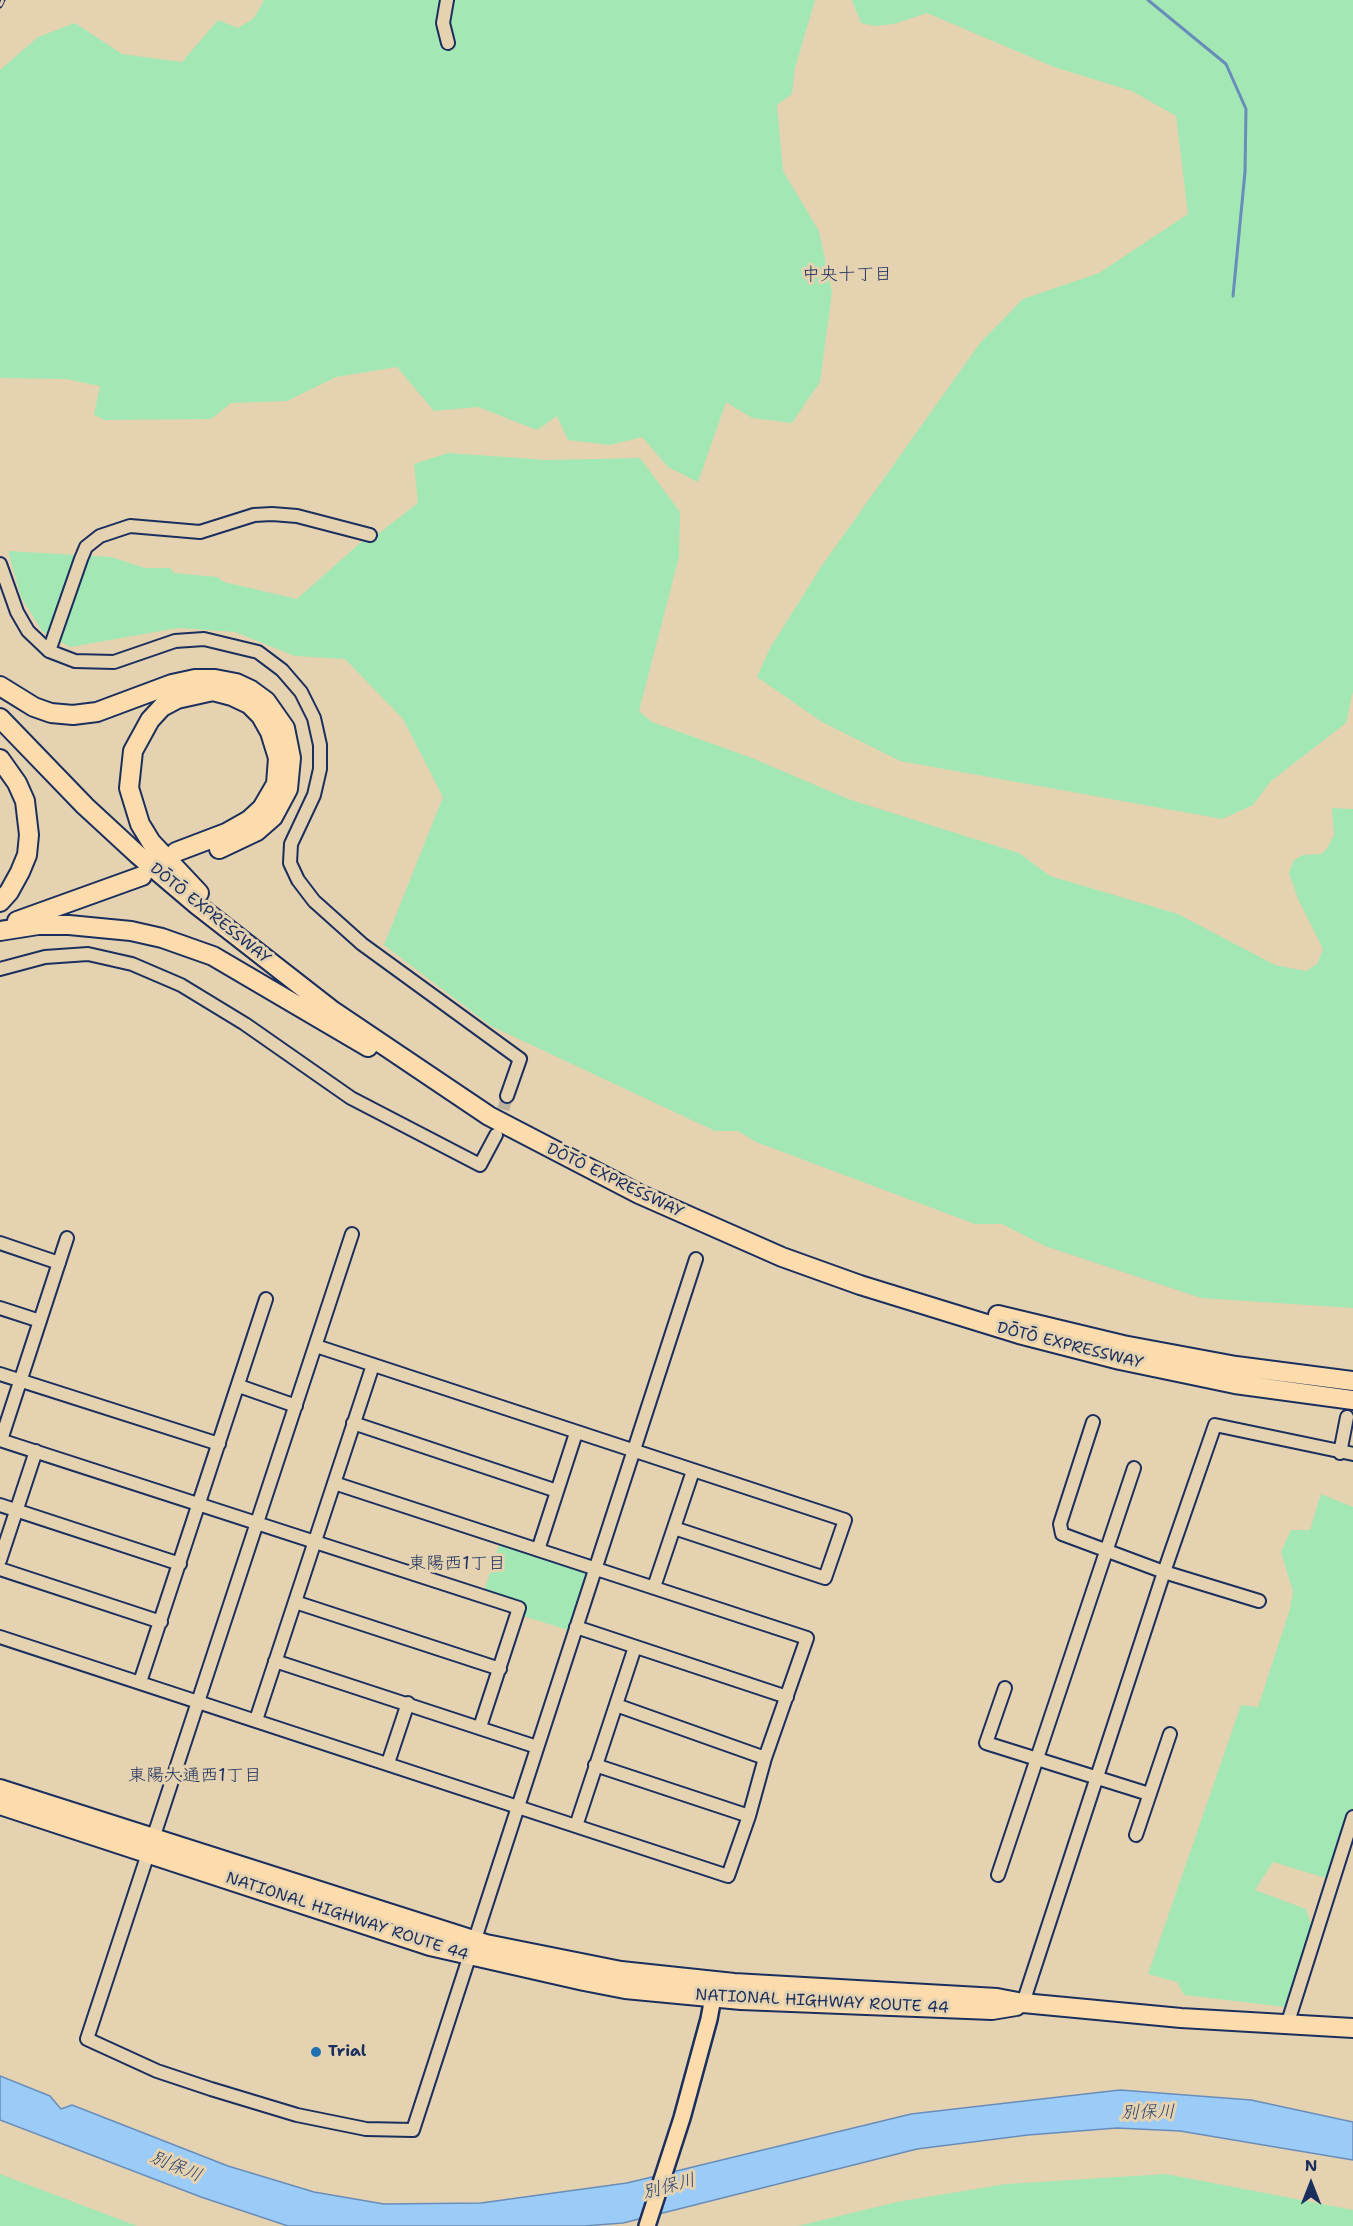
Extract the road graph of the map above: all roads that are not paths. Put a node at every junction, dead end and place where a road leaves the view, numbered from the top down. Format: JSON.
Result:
{"nodes":[{"id":1,"x":447,"y":0,"type":"edge"},
{"id":2,"x":448,"y":43,"type":"dead end"},
{"id":3,"x":370,"y":535,"type":"dead end"},
{"id":4,"x":0,"y":564,"type":"edge"},
{"id":5,"x":50,"y":651,"type":"junction"},
{"id":6,"x":0,"y":686,"type":"edge"},
{"id":7,"x":0,"y":705,"type":"edge"},
{"id":8,"x":0,"y":718,"type":"edge"},
{"id":9,"x":0,"y":759,"type":"edge"},
{"id":10,"x":158,"y":865,"type":"junction"},
{"id":11,"x":199,"y":893,"type":"junction"},
{"id":12,"x":0,"y":902,"type":"edge"},
{"id":13,"x":0,"y":914,"type":"edge"},
{"id":14,"x":0,"y":929,"type":"edge"},
{"id":15,"x":0,"y":969,"type":"edge"},
{"id":16,"x":418,"y":1071,"type":"junction"},
{"id":17,"x":507,"y":1096,"type":"tunnel mouth"},
{"id":18,"x":496,"y":1135,"type":"tunnel mouth"},
{"id":19,"x":352,"y":1234,"type":"dead end"},
{"id":20,"x":67,"y":1238,"type":"dead end"},
{"id":21,"x":0,"y":1243,"type":"edge"},
{"id":22,"x":696,"y":1259,"type":"dead end"},
{"id":23,"x":59,"y":1263,"type":"junction"},
{"id":24,"x":266,"y":1299,"type":"dead end"},
{"id":25,"x":0,"y":1308,"type":"edge"},
{"id":26,"x":40,"y":1321,"type":"junction"},
{"id":27,"x":316,"y":1346,"type":"junction"},
{"id":28,"x":373,"y":1365,"type":"junction"},
{"id":29,"x":0,"y":1374,"type":"edge"},
{"id":30,"x":20,"y":1381,"type":"junction"},
{"id":31,"x":1353,"y":1381,"type":"edge"},
{"id":32,"x":239,"y":1386,"type":"junction"},
{"id":33,"x":296,"y":1406,"type":"junction"},
{"id":34,"x":1350,"y":1408,"type":"edge"},
{"id":35,"x":1093,"y":1422,"type":"dead end"},
{"id":36,"x":353,"y":1423,"type":"junction"},
{"id":37,"x":576,"y":1433,"type":"junction"},
{"id":38,"x":1,"y":1440,"type":"edge"},
{"id":39,"x":219,"y":1444,"type":"junction"},
{"id":40,"x":36,"y":1451,"type":"junction"},
{"id":41,"x":636,"y":1451,"type":"junction"},
{"id":42,"x":1347,"y":1454,"type":"edge"},
{"id":43,"x":1134,"y":1468,"type":"dead end"},
{"id":44,"x":693,"y":1471,"type":"junction"},
{"id":45,"x":334,"y":1483,"type":"junction"},
{"id":46,"x":556,"y":1491,"type":"junction"},
{"id":47,"x":200,"y":1504,"type":"junction"},
{"id":48,"x":0,"y":1505,"type":"edge"},
{"id":49,"x":16,"y":1510,"type":"junction"},
{"id":50,"x":256,"y":1524,"type":"junction"},
{"id":51,"x":674,"y":1528,"type":"junction"},
{"id":52,"x":314,"y":1544,"type":"junction"},
{"id":53,"x":538,"y":1550,"type":"junction"},
{"id":54,"x":1108,"y":1550,"type":"junction"},
{"id":55,"x":0,"y":1560,"type":"edge"},
{"id":56,"x":180,"y":1564,"type":"junction"},
{"id":57,"x":0,"y":1569,"type":"edge"},
{"id":58,"x":597,"y":1569,"type":"junction"},
{"id":59,"x":1164,"y":1572,"type":"junction"},
{"id":60,"x":654,"y":1587,"type":"junction"},
{"id":61,"x":1259,"y":1601,"type":"dead end"},
{"id":62,"x":296,"y":1602,"type":"junction"},
{"id":63,"x":161,"y":1622,"type":"junction"},
{"id":64,"x":576,"y":1627,"type":"junction"},
{"id":65,"x":0,"y":1637,"type":"edge"},
{"id":66,"x":635,"y":1647,"type":"junction"},
{"id":67,"x":275,"y":1661,"type":"junction"},
{"id":68,"x":500,"y":1669,"type":"junction"},
{"id":69,"x":140,"y":1682,"type":"junction"},
{"id":70,"x":1005,"y":1688,"type":"dead end"},
{"id":71,"x":787,"y":1697,"type":"junction"},
{"id":72,"x":199,"y":1701,"type":"junction"},
{"id":73,"x":408,"y":1703,"type":"junction"},
{"id":74,"x":616,"y":1705,"type":"junction"},
{"id":75,"x":256,"y":1720,"type":"junction"},
{"id":76,"x":480,"y":1727,"type":"junction"},
{"id":77,"x":1170,"y":1734,"type":"dead end"},
{"id":78,"x":537,"y":1747,"type":"junction"},
{"id":79,"x":765,"y":1758,"type":"junction"},
{"id":80,"x":1038,"y":1759,"type":"junction"},
{"id":81,"x":388,"y":1763,"type":"junction"},
{"id":82,"x":595,"y":1765,"type":"junction"},
{"id":83,"x":1097,"y":1777,"type":"junction"},
{"id":84,"x":0,"y":1789,"type":"edge"},
{"id":85,"x":1149,"y":1794,"type":"junction"},
{"id":86,"x":0,"y":1805,"type":"edge"},
{"id":87,"x":519,"y":1806,"type":"junction"},
{"id":88,"x":749,"y":1816,"type":"junction"},
{"id":89,"x":1353,"y":1818,"type":"edge"},
{"id":90,"x":576,"y":1826,"type":"junction"},
{"id":91,"x":1136,"y":1835,"type":"dead end"},
{"id":92,"x":150,"y":1846,"type":"junction"},
{"id":93,"x":998,"y":1875,"type":"dead end"},
{"id":94,"x":471,"y":1948,"type":"junction"},
{"id":95,"x":714,"y":1989,"type":"junction"},
{"id":96,"x":1023,"y":2003,"type":"junction"},
{"id":97,"x":1287,"y":2025,"type":"junction"},
{"id":98,"x":1353,"y":2027,"type":"edge"},
{"id":99,"x":647,"y":2226,"type":"edge"}],
"edges":[{"from":1,"to":2,"type":"street"},
{"from":3,"to":5,"type":"street"},
{"from":4,"to":5,"type":"street"},
{"from":5,"to":17,"type":"street"},
{"from":6,"to":10,"type":"highway"},
{"from":7,"to":10,"type":"highway","name":"DŌTŌ EXPRESSWAY"},
{"from":8,"to":10,"type":"highway","name":"DŌTŌ EXPRESSWAY"},
{"from":9,"to":12,"type":"highway"},
{"from":10,"to":11,"type":"highway","name":"DŌTŌ EXPRESSWAY"},
{"from":10,"to":11,"type":"highway"},
{"from":10,"to":13,"type":"highway"},
{"from":10,"to":14,"type":"highway"},
{"from":10,"to":16,"type":"highway","name":"DŌTŌ EXPRESSWAY"},
{"from":11,"to":31,"type":"highway","name":"DŌTŌ EXPRESSWAY"},
{"from":14,"to":16,"type":"highway"},
{"from":15,"to":18,"type":"street"},
{"from":16,"to":34,"type":"highway","name":"DŌTŌ EXPRESSWAY"},
{"from":19,"to":27,"type":"street"},
{"from":20,"to":23,"type":"street"},
{"from":21,"to":23,"type":"street"},
{"from":22,"to":41,"type":"street"},
{"from":23,"to":26,"type":"street"},
{"from":24,"to":32,"type":"street"},
{"from":25,"to":26,"type":"street"},
{"from":26,"to":30,"type":"street"},
{"from":27,"to":28,"type":"street"},
{"from":27,"to":33,"type":"street"},
{"from":28,"to":36,"type":"street"},
{"from":28,"to":37,"type":"street"},
{"from":29,"to":30,"type":"street"},
{"from":30,"to":38,"type":"street"},
{"from":30,"to":39,"type":"street"},
{"from":32,"to":33,"type":"street"},
{"from":32,"to":39,"type":"street"},
{"from":33,"to":50,"type":"street"},
{"from":34,"to":42,"type":"street"},
{"from":35,"to":54,"type":"street"},
{"from":36,"to":45,"type":"street"},
{"from":36,"to":46,"type":"street"},
{"from":37,"to":41,"type":"street"},
{"from":37,"to":46,"type":"street"},
{"from":38,"to":40,"type":"street"},
{"from":39,"to":47,"type":"street"},
{"from":40,"to":47,"type":"street"},
{"from":40,"to":49,"type":"street"},
{"from":41,"to":44,"type":"street"},
{"from":41,"to":58,"type":"street"},
{"from":42,"to":59,"type":"street"},
{"from":43,"to":54,"type":"street"},
{"from":44,"to":51,"type":"street"},
{"from":44,"to":51,"type":"street"},
{"from":45,"to":52,"type":"street"},
{"from":45,"to":53,"type":"street"},
{"from":46,"to":53,"type":"street"},
{"from":47,"to":50,"type":"street"},
{"from":47,"to":56,"type":"street"},
{"from":48,"to":49,"type":"street"},
{"from":49,"to":55,"type":"street"},
{"from":49,"to":56,"type":"street"},
{"from":50,"to":52,"type":"street"},
{"from":50,"to":72,"type":"street"},
{"from":51,"to":60,"type":"street"},
{"from":52,"to":62,"type":"street"},
{"from":52,"to":68,"type":"street"},
{"from":53,"to":58,"type":"street"},
{"from":54,"to":59,"type":"street"},
{"from":54,"to":80,"type":"street"},
{"from":56,"to":63,"type":"street"},
{"from":57,"to":63,"type":"street"},
{"from":58,"to":60,"type":"street"},
{"from":58,"to":64,"type":"street"},
{"from":59,"to":61,"type":"street"},
{"from":59,"to":83,"type":"street"},
{"from":60,"to":71,"type":"street"},
{"from":62,"to":67,"type":"street"},
{"from":62,"to":68,"type":"street"},
{"from":63,"to":69,"type":"street"},
{"from":64,"to":66,"type":"street"},
{"from":64,"to":78,"type":"street"},
{"from":65,"to":69,"type":"street"},
{"from":66,"to":71,"type":"street"},
{"from":66,"to":74,"type":"street"},
{"from":67,"to":73,"type":"street"},
{"from":67,"to":75,"type":"street"},
{"from":68,"to":76,"type":"street"},
{"from":69,"to":72,"type":"street"},
{"from":70,"to":80,"type":"street"},
{"from":71,"to":79,"type":"street"},
{"from":72,"to":75,"type":"street"},
{"from":72,"to":92,"type":"street"},
{"from":73,"to":76,"type":"street"},
{"from":73,"to":81,"type":"street"},
{"from":74,"to":79,"type":"street"},
{"from":74,"to":82,"type":"street"},
{"from":75,"to":81,"type":"street"},
{"from":76,"to":78,"type":"street"},
{"from":77,"to":85,"type":"street"},
{"from":78,"to":87,"type":"street"},
{"from":79,"to":88,"type":"street"},
{"from":80,"to":83,"type":"street"},
{"from":80,"to":93,"type":"street"},
{"from":81,"to":87,"type":"street"},
{"from":82,"to":88,"type":"street"},
{"from":82,"to":90,"type":"street"},
{"from":83,"to":85,"type":"street"},
{"from":83,"to":96,"type":"street"},
{"from":84,"to":92,"type":"highway","name":"NATIONAL HIGHWAY ROUTE 44"},
{"from":85,"to":91,"type":"street"},
{"from":86,"to":92,"type":"highway","name":"NATIONAL HIGHWAY ROUTE 44"},
{"from":87,"to":90,"type":"street"},
{"from":87,"to":94,"type":"street"},
{"from":88,"to":90,"type":"street"},
{"from":89,"to":97,"type":"street"},
{"from":92,"to":94,"type":"highway","name":"NATIONAL HIGHWAY ROUTE 44"},
{"from":92,"to":94,"type":"street"},
{"from":94,"to":95,"type":"highway","name":"NATIONAL HIGHWAY ROUTE 44"},
{"from":95,"to":96,"type":"highway","name":"NATIONAL HIGHWAY ROUTE 44"},
{"from":95,"to":99,"type":"main road"},
{"from":96,"to":97,"type":"highway","name":"NATIONAL HIGHWAY ROUTE 44"},
{"from":97,"to":98,"type":"highway","name":"NATIONAL HIGHWAY ROUTE 44"}]}
